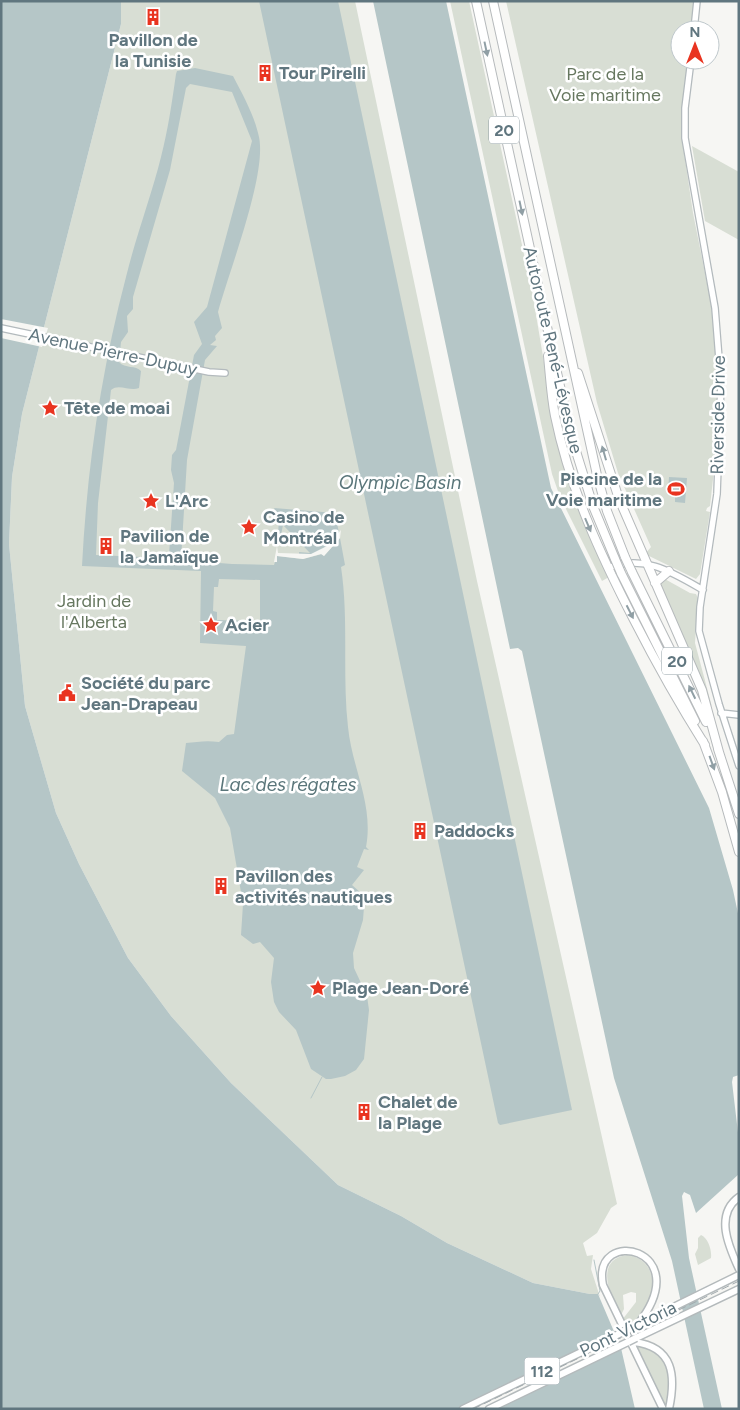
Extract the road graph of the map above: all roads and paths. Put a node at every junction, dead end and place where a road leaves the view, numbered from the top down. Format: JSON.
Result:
{"nodes":[{"id":1,"x":476,"y":1,"type":"edge"},
{"id":2,"x":493,"y":1,"type":"edge"},
{"id":3,"x":697,"y":1,"type":"edge"},
{"id":4,"x":695,"y":20,"type":"edge"},
{"id":5,"x":690,"y":70,"type":"edge"},
{"id":6,"x":544,"y":316,"type":"junction"},
{"id":7,"x":1,"y":328,"type":"edge"},
{"id":8,"x":567,"y":344,"type":"junction"},
{"id":9,"x":225,"y":374,"type":"dead end"},
{"id":10,"x":646,"y":563,"type":"junction"},
{"id":11,"x":608,"y":568,"type":"junction"},
{"id":12,"x":668,"y":571,"type":"junction"},
{"id":13,"x":655,"y":582,"type":"junction"},
{"id":14,"x":703,"y":590,"type":"junction"},
{"id":15,"x":721,"y":713,"type":"junction"},
{"id":16,"x":739,"y":715,"type":"edge"},
{"id":17,"x":705,"y":745,"type":"junction"},
{"id":18,"x":719,"y":752,"type":"junction"},
{"id":19,"x":739,"y":766,"type":"edge"},
{"id":20,"x":739,"y":814,"type":"edge"},
{"id":21,"x":739,"y":852,"type":"edge"},
{"id":22,"x":739,"y":1197,"type":"edge"},
{"id":23,"x":739,"y":1269,"type":"edge"},
{"id":24,"x":739,"y":1275,"type":"edge"},
{"id":25,"x":739,"y":1290,"type":"edge"},
{"id":26,"x":638,"y":1324,"type":"junction"},
{"id":27,"x":631,"y":1342,"type":"junction"},
{"id":28,"x":463,"y":1409,"type":"edge"},
{"id":29,"x":490,"y":1409,"type":"edge"},
{"id":30,"x":663,"y":1409,"type":"edge"},
{"id":31,"x":669,"y":1409,"type":"edge"}],
"edges":[{"from":1,"to":6,"type":"highway","name":"Autoroute René-Lévesque","number":"20","one_way":true},
{"from":2,"to":8,"type":"highway","name":"Autoroute René-Lévesque","number":"20"},
{"from":3,"to":4,"type":"street"},
{"from":5,"to":14,"type":"street","name":"Riverside Drive"},
{"from":6,"to":11,"type":"highway","one_way":true},
{"from":6,"to":17,"type":"highway","name":"Autoroute René-Lévesque","number":"20","bridge":true},
{"from":7,"to":9,"type":"street","name":"Avenue Pierre-Dupuy"},
{"from":10,"to":8,"type":"highway","one_way":true},
{"from":18,"to":8,"type":"highway","name":"Autoroute René-Lévesque","number":"20","one_way":true,"bridge":true},
{"from":10,"to":11,"type":"street"},
{"from":10,"to":12,"type":"street"},
{"from":10,"to":13,"type":"highway"},
{"from":11,"to":17,"type":"highway","one_way":true},
{"from":12,"to":13,"type":"highway"},
{"from":12,"to":14,"type":"street"},
{"from":13,"to":18,"type":"highway"},
{"from":14,"to":15,"type":"street","name":"Riverside Drive"},
{"from":15,"to":16,"type":"street"},
{"from":15,"to":19,"type":"street","name":"Riverside Drive"},
{"from":17,"to":21,"type":"highway","name":"Autoroute René-Lévesque","number":"20","one_way":true},
{"from":18,"to":20,"type":"highway","name":"Autoroute René-Lévesque","number":"20"},
{"from":22,"to":23,"type":"main road"},
{"from":24,"to":26,"type":"main road","name":"Pont Victoria","number":"112"},
{"from":25,"to":27,"type":"main road","name":"Pont Victoria","number":"112","bridge":true},
{"from":26,"to":28,"type":"main road","name":"Pont Victoria","number":"112","bridge":true},
{"from":26,"to":30,"type":"main road"},
{"from":27,"to":29,"type":"main road","name":"Pont Victoria","number":"112"},
{"from":27,"to":31,"type":"main road"}]}
